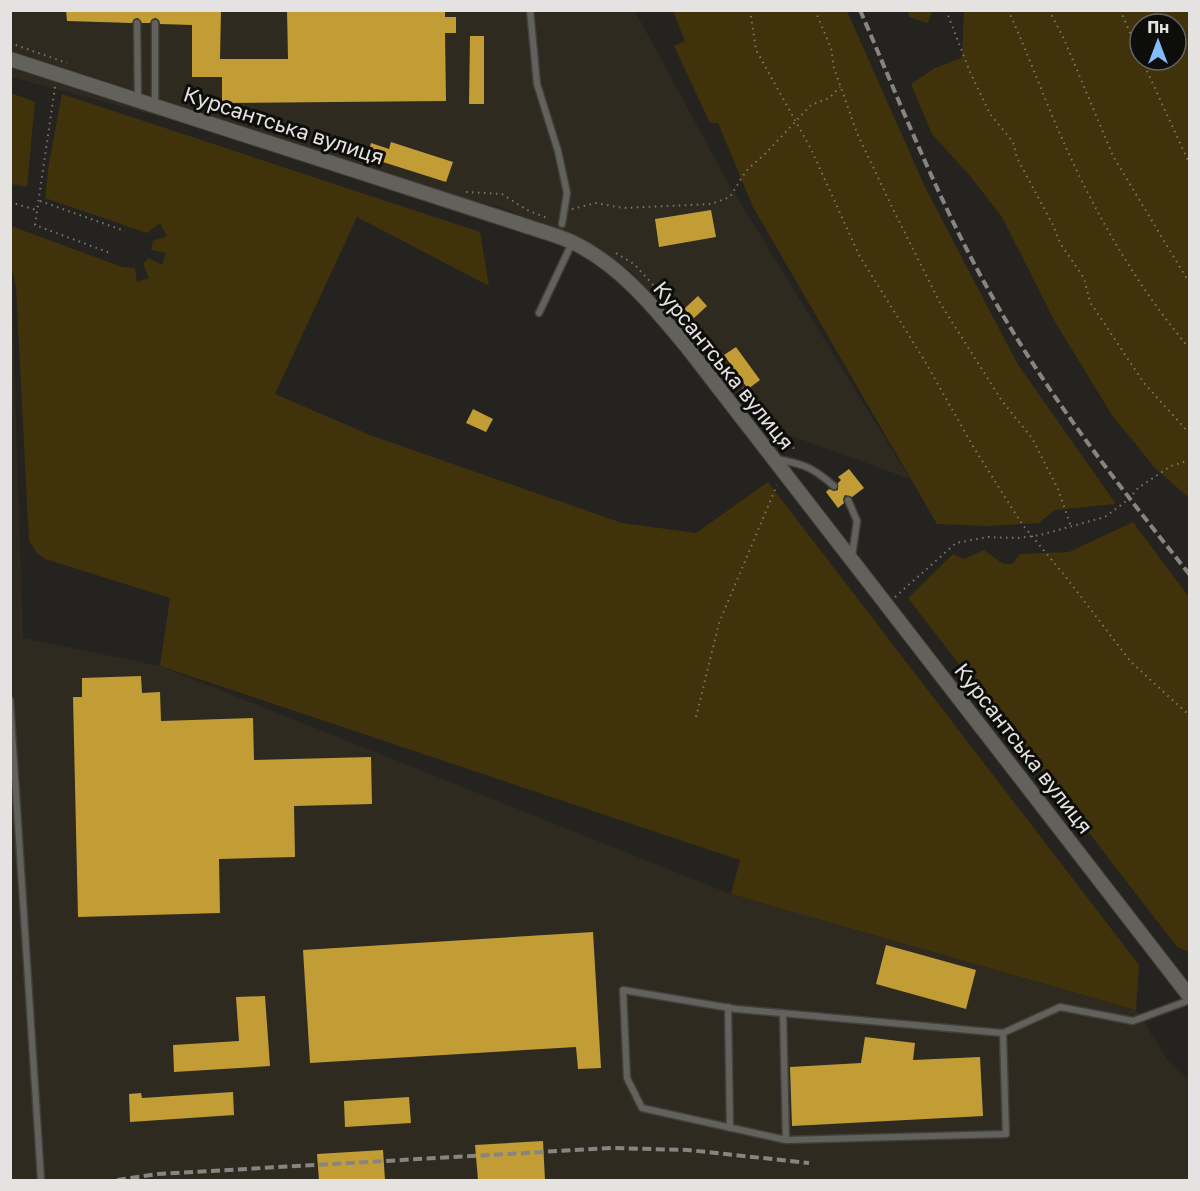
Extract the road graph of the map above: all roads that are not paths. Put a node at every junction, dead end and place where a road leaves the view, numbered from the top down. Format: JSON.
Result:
{"nodes":[{"id":1,"x":530,"y":10,"type":"edge"},
{"id":2,"x":138,"y":23,"type":"dead end"},
{"id":3,"x":155,"y":24,"type":"dead end"},
{"id":4,"x":10,"y":59,"type":"edge"},
{"id":5,"x":138,"y":99,"type":"junction"},
{"id":6,"x":155,"y":105,"type":"junction"},
{"id":7,"x":562,"y":224,"type":"dead end"},
{"id":8,"x":572,"y":242,"type":"junction"},
{"id":9,"x":539,"y":313,"type":"dead end"},
{"id":10,"x":773,"y":458,"type":"junction"},
{"id":11,"x":834,"y":486,"type":"dead end"},
{"id":12,"x":848,"y":500,"type":"dead end"},
{"id":13,"x":851,"y":559,"type":"junction"},
{"id":14,"x":10,"y":700,"type":"edge"},
{"id":15,"x":1190,"y":998,"type":"edge"},
{"id":16,"x":728,"y":1007,"type":"junction"},
{"id":17,"x":783,"y":1013,"type":"junction"},
{"id":18,"x":1003,"y":1033,"type":"junction"},
{"id":19,"x":730,"y":1128,"type":"junction"},
{"id":20,"x":786,"y":1140,"type":"junction"},
{"id":21,"x":41,"y":1180,"type":"edge"}],
"edges":[{"from":1,"to":7,"type":"lane"},
{"from":2,"to":5,"type":"lane"},
{"from":3,"to":6,"type":"lane"},
{"from":4,"to":5,"type":"street","name":"Курсантська вулиця"},
{"from":5,"to":6,"type":"street","name":"Курсантська вулиця"},
{"from":6,"to":8,"type":"street","name":"Курсантська вулиця"},
{"from":8,"to":9,"type":"lane"},
{"from":8,"to":10,"type":"street","name":"Курсантська вулиця"},
{"from":10,"to":11,"type":"lane"},
{"from":10,"to":13,"type":"street","name":"Курсантська вулиця"},
{"from":12,"to":13,"type":"lane"},
{"from":13,"to":15,"type":"street","name":"Курсантська вулиця"},
{"from":14,"to":21,"type":"lane"},
{"from":15,"to":18,"type":"lane"},
{"from":16,"to":17,"type":"lane"},
{"from":16,"to":19,"type":"lane"},
{"from":16,"to":19,"type":"lane"},
{"from":17,"to":18,"type":"lane"},
{"from":17,"to":20,"type":"lane"},
{"from":18,"to":20,"type":"lane"},
{"from":19,"to":20,"type":"lane"}]}
